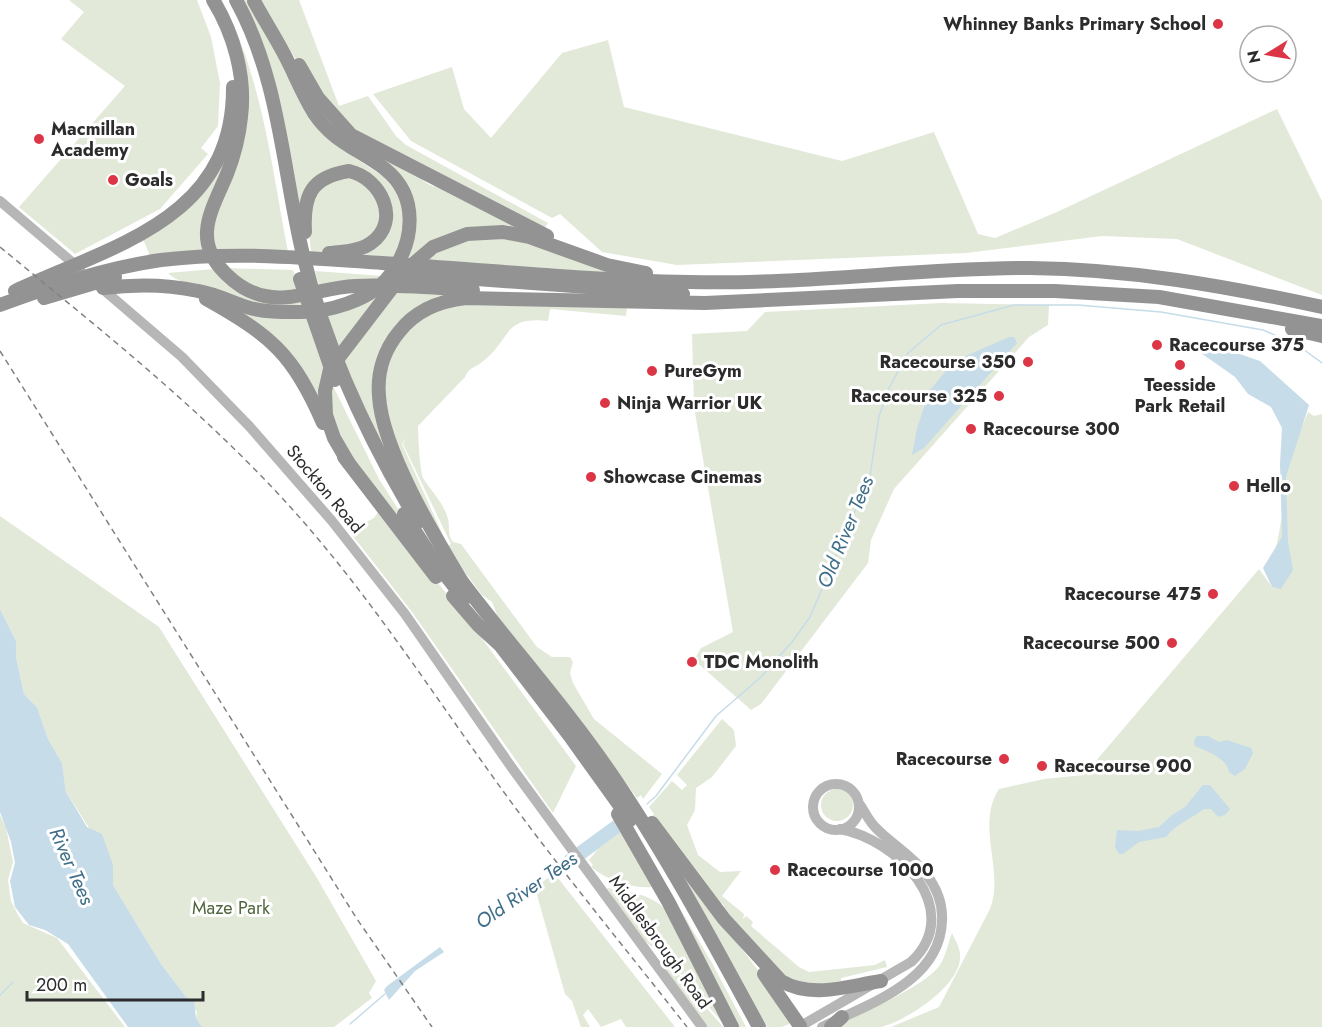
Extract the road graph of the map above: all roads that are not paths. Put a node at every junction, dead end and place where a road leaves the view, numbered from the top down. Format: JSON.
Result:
{"nodes":[{"id":1,"x":212,"y":0,"type":"edge"},
{"id":2,"x":226,"y":0,"type":"edge"},
{"id":3,"x":236,"y":0,"type":"edge"},
{"id":4,"x":253,"y":0,"type":"edge"},
{"id":5,"x":0,"y":201,"type":"edge"},
{"id":6,"x":582,"y":256,"type":"junction"},
{"id":7,"x":333,"y":260,"type":"junction"},
{"id":8,"x":676,"y":273,"type":"junction"},
{"id":9,"x":308,"y":274,"type":"junction"},
{"id":10,"x":830,"y":278,"type":"junction"},
{"id":11,"x":742,"y":281,"type":"junction"},
{"id":12,"x":92,"y":285,"type":"junction"},
{"id":13,"x":188,"y":290,"type":"junction"},
{"id":14,"x":0,"y":298,"type":"edge"},
{"id":15,"x":570,"y":299,"type":"junction"},
{"id":16,"x":729,"y":300,"type":"junction"},
{"id":17,"x":0,"y":305,"type":"edge"},
{"id":18,"x":1322,"y":307,"type":"edge"},
{"id":19,"x":0,"y":315,"type":"edge"},
{"id":20,"x":1320,"y":329,"type":"edge"},
{"id":21,"x":320,"y":401,"type":"junction"},
{"id":22,"x":467,"y":590,"type":"junction"},
{"id":23,"x":500,"y":644,"type":"junction"},
{"id":24,"x":608,"y":779,"type":"junction"},
{"id":25,"x":860,"y":805,"type":"junction"},
{"id":26,"x":840,"y":829,"type":"junction"},
{"id":27,"x":570,"y":848,"type":"joint"},
{"id":28,"x":739,"y":937,"type":"junction"},
{"id":29,"x":881,"y":981,"type":"junction"},
{"id":30,"x":842,"y":1017,"type":"junction"},
{"id":31,"x":702,"y":1027,"type":"edge"},
{"id":32,"x":732,"y":1027,"type":"edge"},
{"id":33,"x":749,"y":1027,"type":"edge"},
{"id":34,"x":759,"y":1027,"type":"edge"},
{"id":35,"x":800,"y":1027,"type":"edge"},
{"id":36,"x":822,"y":1027,"type":"edge"},
{"id":37,"x":831,"y":1027,"type":"edge"}],
"edges":[{"from":1,"to":14,"type":"highway"},
{"from":1,"to":15,"type":"highway"},
{"from":2,"to":23,"type":"highway"},
{"from":3,"to":9,"type":"highway"},
{"from":4,"to":6,"type":"highway"},
{"from":4,"to":13,"type":"highway"},
{"from":5,"to":27,"type":"main road","name":"Stockton Road"},
{"from":6,"to":8,"type":"highway"},
{"from":6,"to":21,"type":"highway"},
{"from":7,"to":9,"type":"highway"},
{"from":7,"to":11,"type":"highway"},
{"from":7,"to":12,"type":"highway"},
{"from":7,"to":16,"type":"highway"},
{"from":7,"to":17,"type":"highway"},
{"from":8,"to":10,"type":"highway"},
{"from":8,"to":11,"type":"highway"},
{"from":9,"to":22,"type":"highway"},
{"from":10,"to":11,"type":"highway"},
{"from":10,"to":18,"type":"highway"},
{"from":12,"to":13,"type":"highway"},
{"from":12,"to":19,"type":"highway"},
{"from":13,"to":21,"type":"highway"},
{"from":15,"to":16,"type":"highway"},
{"from":15,"to":22,"type":"highway"},
{"from":16,"to":20,"type":"highway"},
{"from":21,"to":23,"type":"highway"},
{"from":22,"to":24,"type":"highway"},
{"from":23,"to":24,"type":"highway"},
{"from":24,"to":28,"type":"highway"},
{"from":24,"to":32,"type":"highway"},
{"from":24,"to":33,"type":"highway"},
{"from":24,"to":34,"type":"highway"},
{"from":25,"to":26,"type":"main road"},
{"from":25,"to":26,"type":"main road"},
{"from":25,"to":30,"type":"main road"},
{"from":26,"to":29,"type":"main road"},
{"from":27,"to":31,"type":"main road","name":"Middlesbrough Road"},
{"from":28,"to":29,"type":"highway"},
{"from":28,"to":35,"type":"highway"},
{"from":29,"to":35,"type":"main road"},
{"from":30,"to":36,"type":"main road"},
{"from":30,"to":37,"type":"highway"}]}
